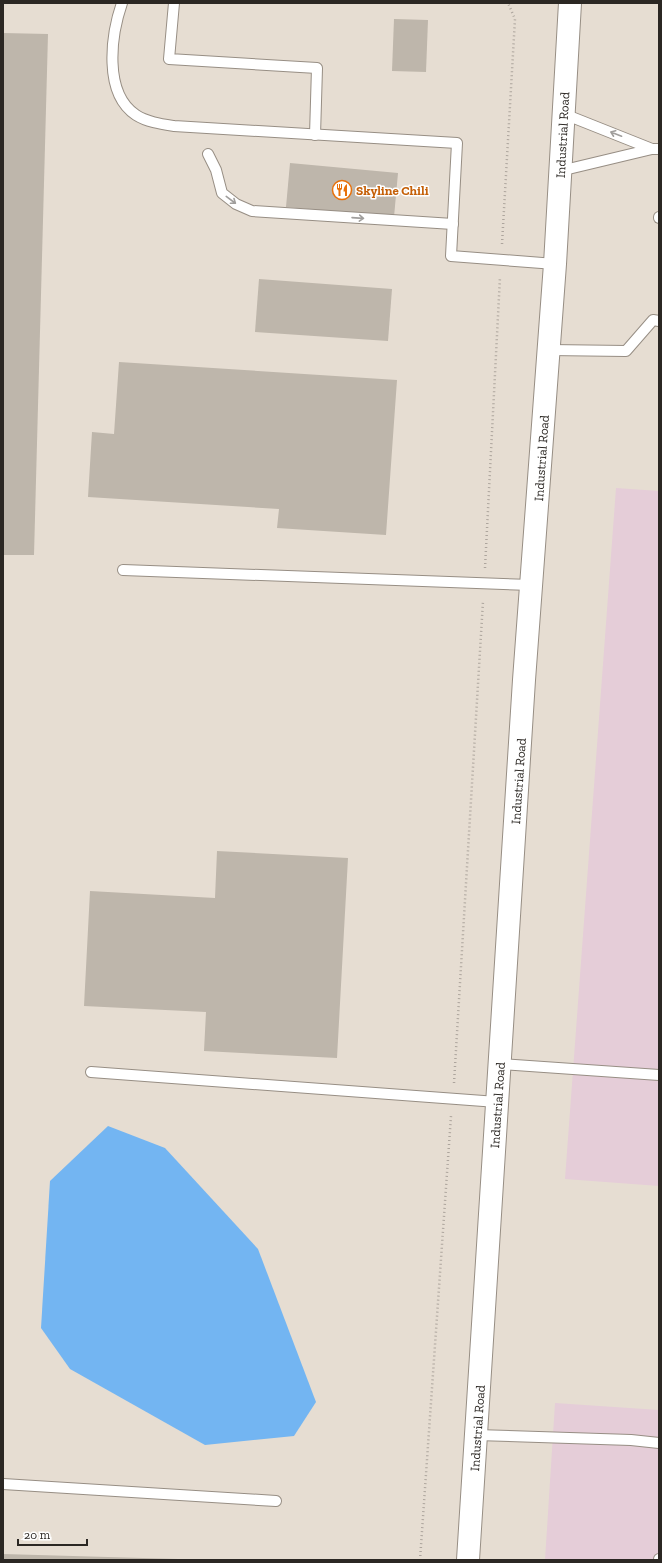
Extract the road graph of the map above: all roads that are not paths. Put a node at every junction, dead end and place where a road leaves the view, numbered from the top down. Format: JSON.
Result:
{"nodes":[{"id":1,"x":122,"y":3,"type":"edge"},
{"id":2,"x":174,"y":3,"type":"edge"},
{"id":3,"x":570,"y":3,"type":"edge"},
{"id":4,"x":564,"y":114,"type":"junction"},
{"id":5,"x":315,"y":135,"type":"junction"},
{"id":6,"x":656,"y":149,"type":"edge"},
{"id":7,"x":208,"y":154,"type":"dead end"},
{"id":8,"x":560,"y":172,"type":"junction"},
{"id":9,"x":453,"y":224,"type":"junction"},
{"id":10,"x":555,"y":264,"type":"junction"},
{"id":11,"x":659,"y":321,"type":"edge"},
{"id":12,"x":549,"y":350,"type":"junction"},
{"id":13,"x":123,"y":570,"type":"dead end"},
{"id":14,"x":531,"y":585,"type":"junction"},
{"id":15,"x":500,"y":1064,"type":"junction"},
{"id":16,"x":91,"y":1072,"type":"dead end"},
{"id":17,"x":659,"y":1075,"type":"edge"},
{"id":18,"x":497,"y":1102,"type":"junction"},
{"id":19,"x":476,"y":1435,"type":"junction"},
{"id":20,"x":659,"y":1443,"type":"edge"},
{"id":21,"x":3,"y":1484,"type":"edge"},
{"id":22,"x":276,"y":1502,"type":"dead end"},
{"id":23,"x":468,"y":1560,"type":"edge"}],
"edges":[{"from":1,"to":5,"type":"lane"},
{"from":2,"to":5,"type":"lane"},
{"from":3,"to":4,"type":"main road","name":"Industrial Road"},
{"from":6,"to":4,"type":"lane","one_way":true},
{"from":4,"to":8,"type":"main road","name":"Industrial Road"},
{"from":5,"to":9,"type":"lane"},
{"from":6,"to":8,"type":"lane"},
{"from":7,"to":9,"type":"lane","one_way":true},
{"from":8,"to":10,"type":"main road","name":"Industrial Road"},
{"from":9,"to":10,"type":"lane"},
{"from":10,"to":12,"type":"main road","name":"Industrial Road"},
{"from":11,"to":12,"type":"lane"},
{"from":12,"to":14,"type":"main road","name":"Industrial Road"},
{"from":13,"to":14,"type":"lane"},
{"from":14,"to":15,"type":"main road","name":"Industrial Road"},
{"from":15,"to":17,"type":"lane"},
{"from":15,"to":18,"type":"main road","name":"Industrial Road"},
{"from":16,"to":18,"type":"lane"},
{"from":18,"to":19,"type":"main road","name":"Industrial Road"},
{"from":19,"to":20,"type":"lane"},
{"from":19,"to":23,"type":"main road","name":"Industrial Road"},
{"from":21,"to":22,"type":"lane"}]}
